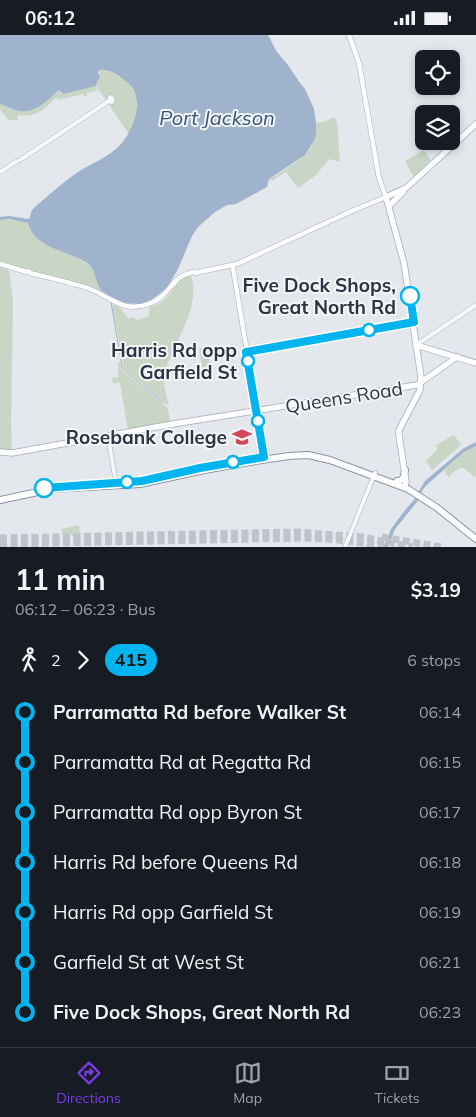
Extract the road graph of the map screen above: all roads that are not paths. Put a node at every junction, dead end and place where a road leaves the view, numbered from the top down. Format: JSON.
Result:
{"nodes":[{"id":1,"x":349,"y":35,"type":"edge"},
{"id":2,"x":109,"y":101,"type":"dead end"},
{"id":3,"x":476,"y":124,"type":"edge"},
{"id":4,"x":0,"y":172,"type":"edge"},
{"id":5,"x":404,"y":190,"type":"junction"},
{"id":6,"x":387,"y":197,"type":"junction"},
{"id":7,"x":391,"y":205,"type":"junction"},
{"id":8,"x":0,"y":264,"type":"edge"},
{"id":9,"x":232,"y":267,"type":"junction"},
{"id":10,"x":476,"y":305,"type":"edge"},
{"id":11,"x":413,"y":322,"type":"junction"},
{"id":12,"x":416,"y":345,"type":"junction"},
{"id":13,"x":246,"y":350,"type":"junction"},
{"id":14,"x":457,"y":357,"type":"junction"},
{"id":15,"x":476,"y":363,"type":"edge"},
{"id":16,"x":421,"y":382,"type":"junction"},
{"id":17,"x":256,"y":411,"type":"junction"},
{"id":18,"x":108,"y":436,"type":"junction"},
{"id":19,"x":0,"y":452,"type":"edge"},
{"id":20,"x":264,"y":458,"type":"junction"},
{"id":21,"x":404,"y":471,"type":"junction"},
{"id":22,"x":374,"y":474,"type":"junction"},
{"id":23,"x":397,"y":481,"type":"junction"},
{"id":24,"x":116,"y":483,"type":"junction"},
{"id":25,"x":406,"y":486,"type":"junction"},
{"id":26,"x":421,"y":495,"type":"junction"},
{"id":27,"x":0,"y":498,"type":"edge"},
{"id":28,"x":476,"y":535,"type":"edge"},
{"id":29,"x":476,"y":539,"type":"edge"},
{"id":30,"x":345,"y":547,"type":"edge"}],
"edges":[{"from":1,"to":6,"type":"main road"},
{"from":2,"to":4,"type":"street"},
{"from":3,"to":5,"type":"main road"},
{"from":5,"to":6,"type":"main road"},
{"from":5,"to":7,"type":"main road"},
{"from":6,"to":7,"type":"main road"},
{"from":6,"to":9,"type":"main road"},
{"from":6,"to":11,"type":"main road"},
{"from":7,"to":11,"type":"main road"},
{"from":8,"to":9,"type":"main road"},
{"from":9,"to":13,"type":"main road"},
{"from":10,"to":12,"type":"street"},
{"from":11,"to":12,"type":"main road"},
{"from":11,"to":13,"type":"street"},
{"from":12,"to":14,"type":"main road"},
{"from":12,"to":16,"type":"main road"},
{"from":13,"to":17,"type":"main road"},
{"from":14,"to":15,"type":"main road"},
{"from":14,"to":16,"type":"main road"},
{"from":16,"to":17,"type":"main road","name":"Queens Road"},
{"from":16,"to":21,"type":"main road"},
{"from":17,"to":18,"type":"main road","name":"Queens Road"},
{"from":17,"to":20,"type":"main road"},
{"from":18,"to":19,"type":"main road","name":"Queens Road"},
{"from":18,"to":24,"type":"street"},
{"from":20,"to":22,"type":"highway"},
{"from":20,"to":24,"type":"highway"},
{"from":20,"to":27,"type":"highway"},
{"from":21,"to":23,"type":"highway"},
{"from":21,"to":25,"type":"main road"},
{"from":22,"to":23,"type":"highway"},
{"from":22,"to":25,"type":"highway"},
{"from":22,"to":30,"type":"street"},
{"from":23,"to":25,"type":"highway"},
{"from":24,"to":27,"type":"highway"},
{"from":25,"to":26,"type":"highway"},
{"from":26,"to":28,"type":"highway"},
{"from":26,"to":29,"type":"highway"}]}
